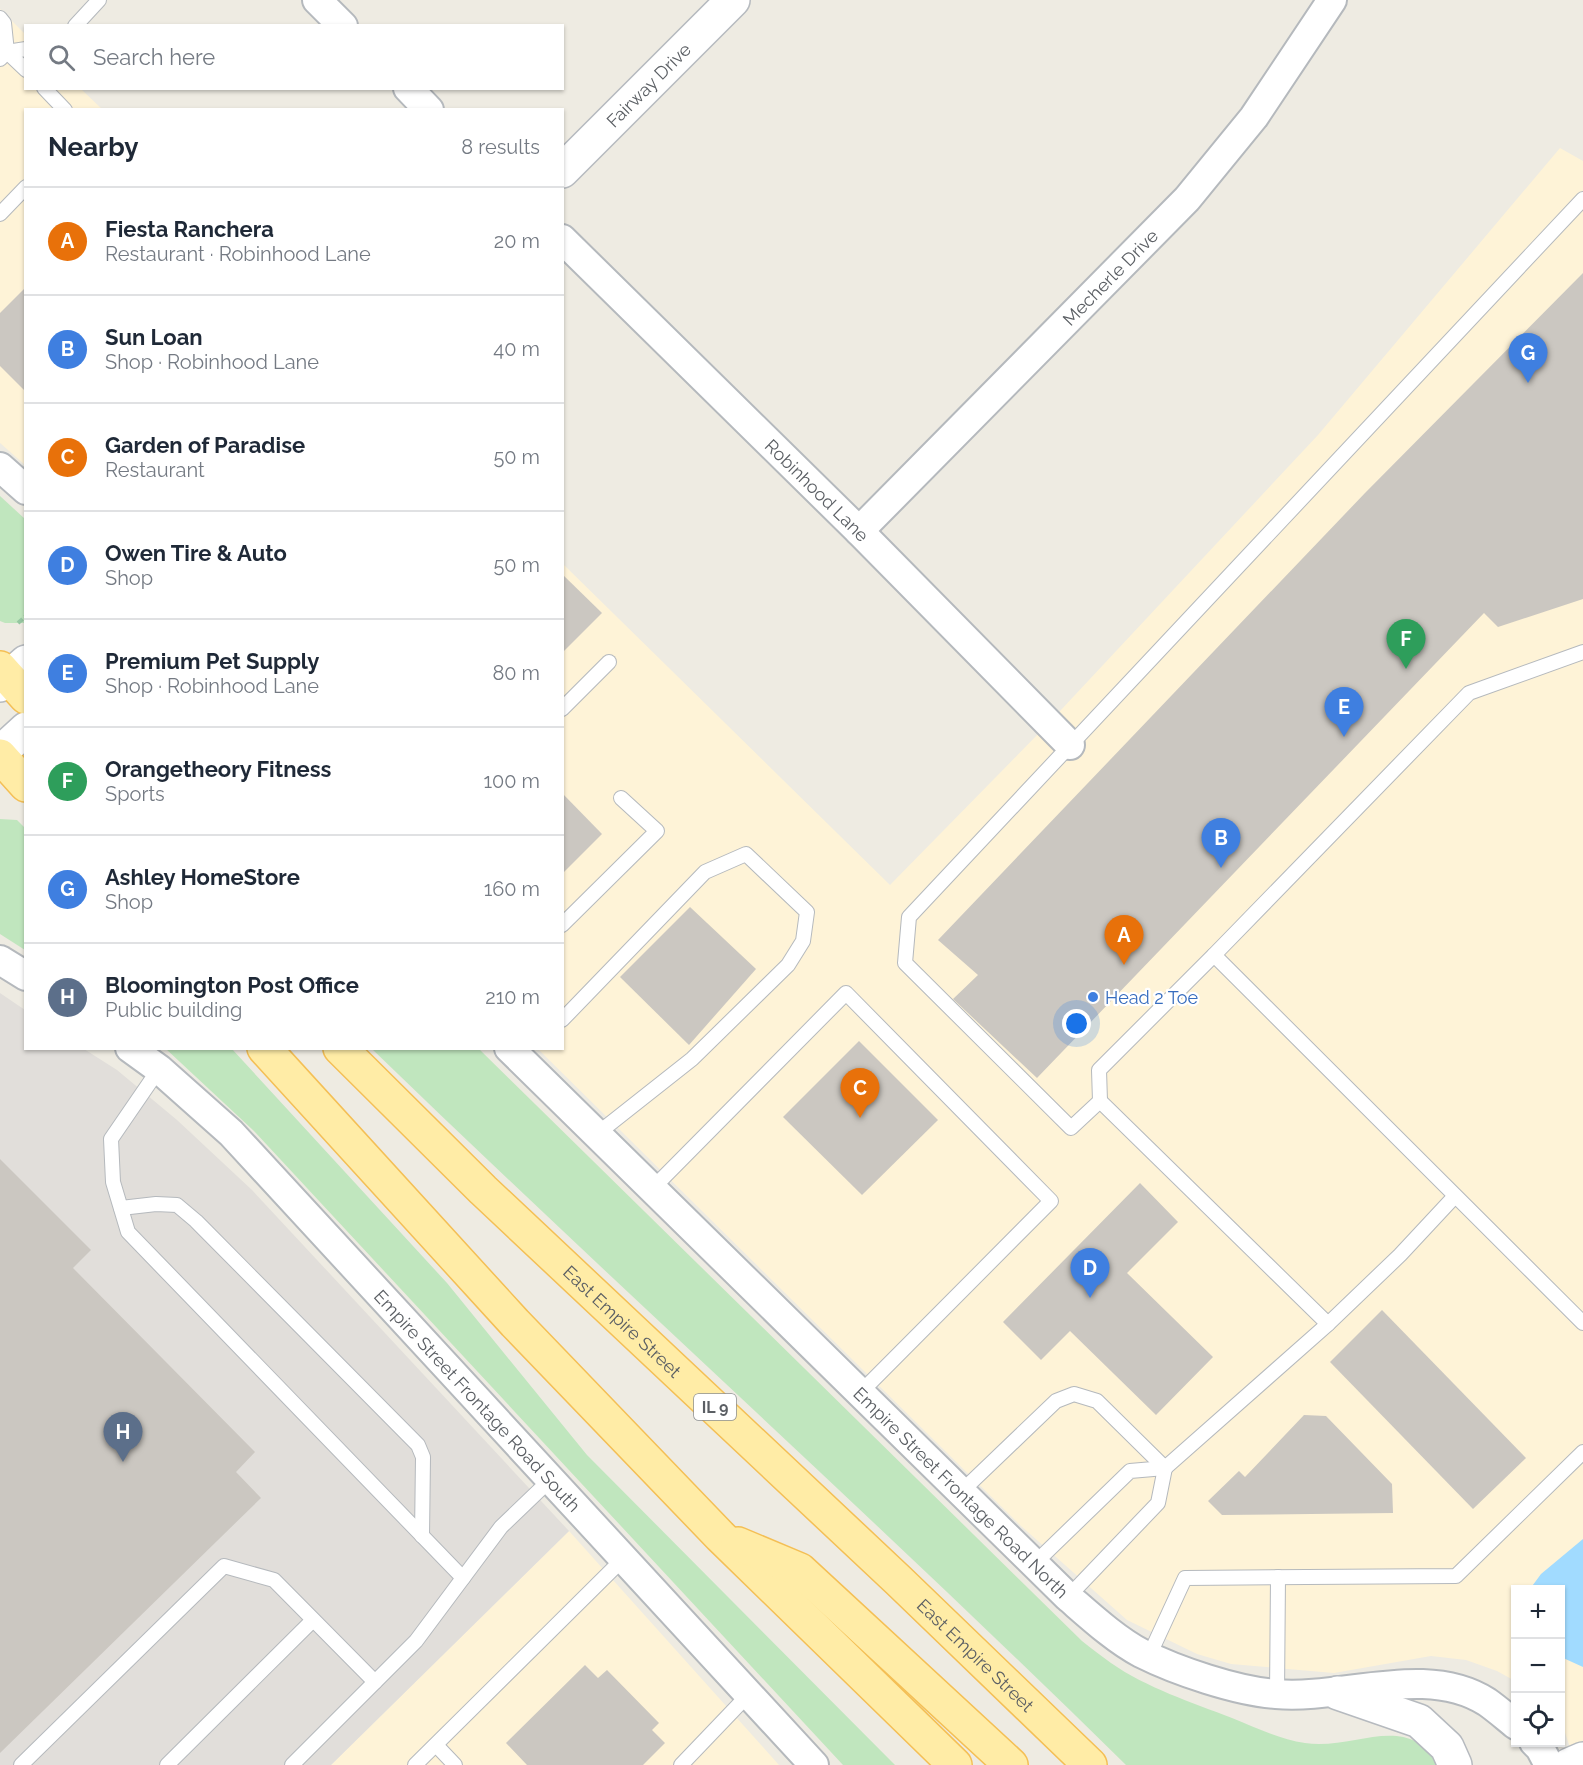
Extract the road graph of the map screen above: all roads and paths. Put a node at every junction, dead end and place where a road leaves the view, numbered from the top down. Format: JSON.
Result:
{"nodes":[{"id":1,"x":99,"y":0,"type":"edge"},
{"id":2,"x":316,"y":0,"type":"edge"},
{"id":3,"x":733,"y":0,"type":"edge"},
{"id":4,"x":1332,"y":0,"type":"edge"},
{"id":5,"x":0,"y":18,"type":"edge"},
{"id":6,"x":79,"y":24,"type":"edge"},
{"id":7,"x":341,"y":24,"type":"edge"},
{"id":8,"x":24,"y":50,"type":"edge"},
{"id":9,"x":4,"y":56,"type":"edge"},
{"id":10,"x":24,"y":69,"type":"edge"},
{"id":11,"x":46,"y":90,"type":"edge"},
{"id":12,"x":410,"y":90,"type":"edge"},
{"id":13,"x":63,"y":108,"type":"edge"},
{"id":14,"x":427,"y":108,"type":"edge"},
{"id":15,"x":564,"y":169,"type":"edge"},
{"id":16,"x":24,"y":189,"type":"edge"},
{"id":17,"x":1583,"y":199,"type":"edge"},
{"id":18,"x":0,"y":214,"type":"edge"},
{"id":19,"x":564,"y":241,"type":"edge"},
{"id":20,"x":0,"y":466,"type":"edge"},
{"id":21,"x":24,"y":488,"type":"edge"},
{"id":22,"x":859,"y":531,"type":"junction"},
{"id":23,"x":24,"y":618,"type":"edge"},
{"id":24,"x":18,"y":623,"type":"dead end"},
{"id":25,"x":1583,"y":652,"type":"edge"},
{"id":26,"x":609,"y":662,"type":"dead end"},
{"id":27,"x":564,"y":707,"type":"edge"},
{"id":28,"x":24,"y":731,"type":"edge"},
{"id":29,"x":1070,"y":745,"type":"junction"},
{"id":30,"x":0,"y":755,"type":"edge"},
{"id":31,"x":24,"y":783,"type":"edge"},
{"id":32,"x":621,"y":798,"type":"dead end"},
{"id":33,"x":564,"y":924,"type":"edge"},
{"id":34,"x":1214,"y":955,"type":"junction"},
{"id":35,"x":0,"y":960,"type":"edge"},
{"id":36,"x":24,"y":975,"type":"edge"},
{"id":37,"x":564,"y":1018,"type":"edge"},
{"id":38,"x":133,"y":1050,"type":"edge"},
{"id":39,"x":266,"y":1050,"type":"edge"},
{"id":40,"x":342,"y":1050,"type":"edge"},
{"id":41,"x":522,"y":1053,"type":"edge"},
{"id":42,"x":159,"y":1069,"type":"junction"},
{"id":43,"x":1100,"y":1101,"type":"junction"},
{"id":44,"x":597,"y":1134,"type":"junction"},
{"id":45,"x":653,"y":1188,"type":"junction"},
{"id":46,"x":1455,"y":1196,"type":"junction"},
{"id":47,"x":121,"y":1208,"type":"junction"},
{"id":48,"x":1583,"y":1323,"type":"edge"},
{"id":49,"x":1328,"y":1324,"type":"junction"},
{"id":50,"x":861,"y":1392,"type":"junction"},
{"id":51,"x":1583,"y":1452,"type":"edge"},
{"id":52,"x":1165,"y":1468,"type":"junction"},
{"id":53,"x":550,"y":1480,"type":"junction"},
{"id":54,"x":961,"y":1492,"type":"junction"},
{"id":55,"x":422,"y":1536,"type":"junction"},
{"id":56,"x":720,"y":1536,"type":"junction"},
{"id":57,"x":622,"y":1559,"type":"junction"},
{"id":58,"x":1034,"y":1564,"type":"junction"},
{"id":59,"x":1278,"y":1577,"type":"junction"},
{"id":60,"x":463,"y":1578,"type":"junction"},
{"id":61,"x":1068,"y":1598,"type":"junction"},
{"id":62,"x":313,"y":1620,"type":"junction"},
{"id":63,"x":1149,"y":1656,"type":"junction"},
{"id":64,"x":375,"y":1682,"type":"junction"},
{"id":65,"x":1338,"y":1693,"type":"junction"},
{"id":66,"x":1277,"y":1694,"type":"junction"},
{"id":67,"x":748,"y":1695,"type":"junction"},
{"id":68,"x":1511,"y":1722,"type":"edge"},
{"id":69,"x":435,"y":1745,"type":"junction"},
{"id":70,"x":1539,"y":1747,"type":"edge"},
{"id":71,"x":1583,"y":1759,"type":"edge"},
{"id":72,"x":21,"y":1765,"type":"edge"},
{"id":73,"x":167,"y":1765,"type":"edge"},
{"id":74,"x":292,"y":1765,"type":"edge"},
{"id":75,"x":415,"y":1765,"type":"edge"},
{"id":76,"x":455,"y":1765,"type":"edge"},
{"id":77,"x":681,"y":1765,"type":"edge"},
{"id":78,"x":814,"y":1765,"type":"edge"},
{"id":79,"x":955,"y":1765,"type":"edge"},
{"id":80,"x":1011,"y":1765,"type":"edge"},
{"id":81,"x":1090,"y":1765,"type":"edge"},
{"id":82,"x":1455,"y":1765,"type":"edge"},
{"id":83,"x":1549,"y":1765,"type":"edge"},
{"id":84,"x":1569,"y":1765,"type":"edge"}],
"edges":[{"from":1,"to":6,"type":"lane"},
{"from":2,"to":7,"type":"street"},
{"from":3,"to":15,"type":"main road","name":"Fairway Drive"},
{"from":4,"to":22,"type":"street","name":"Mecherle Drive"},
{"from":5,"to":9,"type":"lane"},
{"from":8,"to":9,"type":"lane"},
{"from":9,"to":10,"type":"lane"},
{"from":11,"to":13,"type":"lane"},
{"from":12,"to":14,"type":"street"},
{"from":16,"to":18,"type":"lane"},
{"from":17,"to":29,"type":"lane"},
{"from":19,"to":22,"type":"street","name":"Robinhood Lane"},
{"from":20,"to":21,"type":"street"},
{"from":22,"to":29,"type":"street","name":"Robinhood Lane"},
{"from":23,"to":24,"type":"path"},
{"from":25,"to":34,"type":"lane"},
{"from":26,"to":27,"type":"lane"},
{"from":28,"to":30,"type":"main road"},
{"from":29,"to":43,"type":"lane"},
{"from":30,"to":31,"type":"main road"},
{"from":32,"to":33,"type":"lane"},
{"from":34,"to":43,"type":"lane"},
{"from":34,"to":46,"type":"lane"},
{"from":35,"to":36,"type":"street"},
{"from":37,"to":44,"type":"lane"},
{"from":38,"to":42,"type":"street","name":"Empire Street Frontage Road South"},
{"from":39,"to":56,"type":"main road"},
{"from":40,"to":81,"type":"main road","name":"East Empire Street","number":"IL 9"},
{"from":41,"to":44,"type":"street","name":"Empire Street Frontage Road North"},
{"from":42,"to":47,"type":"lane"},
{"from":42,"to":53,"type":"street","name":"Empire Street Frontage Road South"},
{"from":43,"to":49,"type":"lane"},
{"from":44,"to":45,"type":"street","name":"Empire Street Frontage Road North"},
{"from":45,"to":50,"type":"street","name":"Empire Street Frontage Road North"},
{"from":45,"to":50,"type":"lane"},
{"from":46,"to":48,"type":"lane"},
{"from":46,"to":49,"type":"lane"},
{"from":47,"to":55,"type":"lane"},
{"from":47,"to":55,"type":"lane"},
{"from":49,"to":52,"type":"lane"},
{"from":50,"to":54,"type":"street","name":"Empire Street Frontage Road North"},
{"from":51,"to":59,"type":"lane"},
{"from":52,"to":54,"type":"lane"},
{"from":52,"to":58,"type":"lane"},
{"from":52,"to":61,"type":"lane"},
{"from":53,"to":57,"type":"street","name":"Empire Street Frontage Road South"},
{"from":53,"to":60,"type":"lane"},
{"from":54,"to":58,"type":"street","name":"Empire Street Frontage Road North"},
{"from":55,"to":60,"type":"lane"},
{"from":56,"to":79,"type":"main road"},
{"from":56,"to":80,"type":"main road"},
{"from":57,"to":67,"type":"street","name":"Empire Street Frontage Road South"},
{"from":57,"to":69,"type":"lane"},
{"from":58,"to":61,"type":"street","name":"Empire Street Frontage Road North"},
{"from":59,"to":63,"type":"lane"},
{"from":59,"to":66,"type":"lane"},
{"from":60,"to":64,"type":"lane"},
{"from":61,"to":63,"type":"street","name":"Empire Street Frontage Road North"},
{"from":62,"to":64,"type":"lane"},
{"from":62,"to":72,"type":"lane"},
{"from":62,"to":73,"type":"lane"},
{"from":63,"to":66,"type":"street","name":"Empire Street Frontage Road North"},
{"from":64,"to":74,"type":"lane"},
{"from":65,"to":66,"type":"street","name":"Empire Street Frontage Road North"},
{"from":65,"to":68,"type":"street","name":"Empire Street Frontage Road North"},
{"from":65,"to":82,"type":"main road"},
{"from":67,"to":77,"type":"lane"},
{"from":67,"to":78,"type":"street","name":"Empire Street Frontage Road South"},
{"from":69,"to":75,"type":"lane"},
{"from":69,"to":76,"type":"lane"},
{"from":70,"to":83,"type":"street"},
{"from":71,"to":84,"type":"main road"}]}
